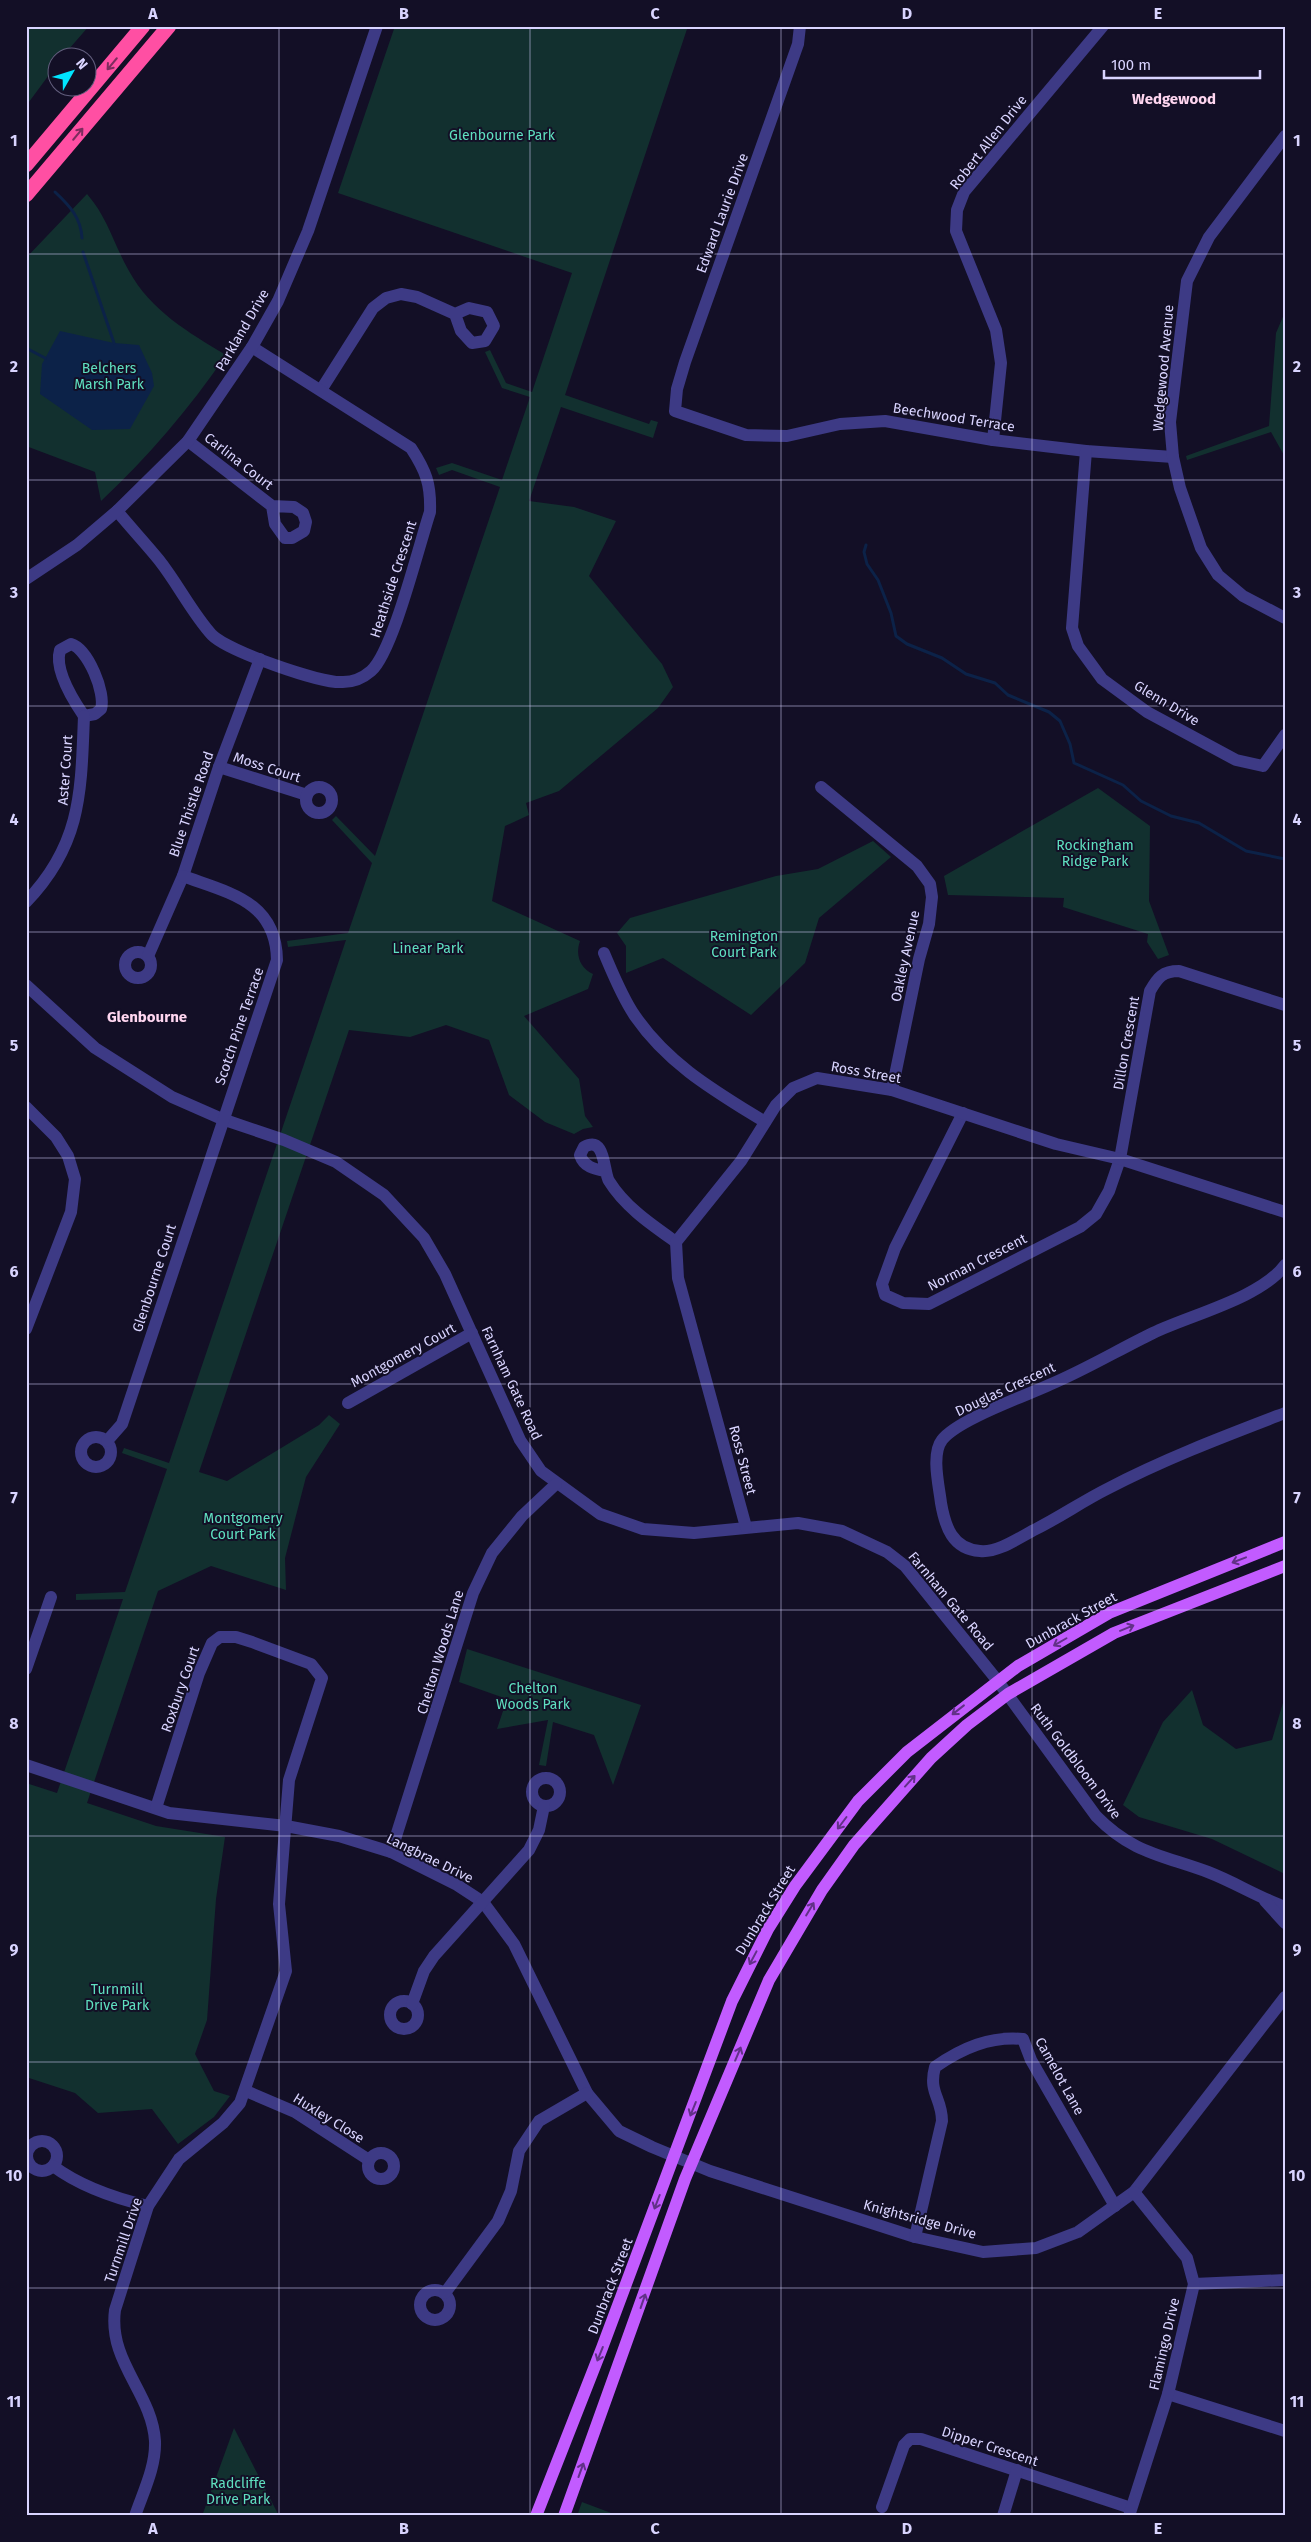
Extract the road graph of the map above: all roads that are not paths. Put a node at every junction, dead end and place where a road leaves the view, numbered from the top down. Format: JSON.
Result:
{"nodes":[{"id":1,"x":143,"y":26,"type":"edge"},
{"id":2,"x":169,"y":26,"type":"edge"},
{"id":3,"x":377,"y":26,"type":"edge"},
{"id":4,"x":800,"y":26,"type":"edge"},
{"id":5,"x":1103,"y":26,"type":"edge"},
{"id":6,"x":1285,"y":136,"type":"edge"},
{"id":7,"x":26,"y":165,"type":"edge"},
{"id":8,"x":26,"y":195,"type":"edge"},
{"id":9,"x":454,"y":314,"type":"dead end"},
{"id":10,"x":252,"y":347,"type":"junction"},
{"id":11,"x":321,"y":390,"type":"junction"},
{"id":12,"x":675,"y":411,"type":"joint"},
{"id":13,"x":993,"y":440,"type":"junction"},
{"id":14,"x":188,"y":441,"type":"junction"},
{"id":15,"x":1086,"y":451,"type":"junction"},
{"id":16,"x":1173,"y":457,"type":"junction"},
{"id":17,"x":272,"y":506,"type":"dead end"},
{"id":18,"x":117,"y":511,"type":"junction"},
{"id":19,"x":26,"y":579,"type":"edge"},
{"id":20,"x":1285,"y":618,"type":"edge"},
{"id":21,"x":260,"y":659,"type":"junction"},
{"id":22,"x":84,"y":716,"type":"junction"},
{"id":23,"x":1285,"y":735,"type":"edge"},
{"id":24,"x":218,"y":767,"type":"junction"},
{"id":25,"x":820,"y":787,"type":"dead end"},
{"id":26,"x":307,"y":795,"type":"dead end"},
{"id":27,"x":183,"y":876,"type":"junction"},
{"id":28,"x":26,"y":902,"type":"edge"},
{"id":29,"x":604,"y":954,"type":"dead end"},
{"id":30,"x":148,"y":956,"type":"dead end"},
{"id":31,"x":26,"y":984,"type":"edge"},
{"id":32,"x":1285,"y":1005,"type":"edge"},
{"id":33,"x":892,"y":1090,"type":"junction"},
{"id":34,"x":26,"y":1107,"type":"edge"},
{"id":35,"x":963,"y":1113,"type":"junction"},
{"id":36,"x":222,"y":1119,"type":"junction"},
{"id":37,"x":765,"y":1122,"type":"junction"},
{"id":38,"x":1120,"y":1159,"type":"junction"},
{"id":39,"x":605,"y":1171,"type":"dead end"},
{"id":40,"x":1285,"y":1212,"type":"edge"},
{"id":41,"x":676,"y":1242,"type":"junction"},
{"id":42,"x":1285,"y":1264,"type":"edge"},
{"id":43,"x":26,"y":1329,"type":"edge"},
{"id":44,"x":472,"y":1333,"type":"junction"},
{"id":45,"x":348,"y":1403,"type":"dead end"},
{"id":46,"x":1285,"y":1413,"type":"edge"},
{"id":47,"x":107,"y":1441,"type":"dead end"},
{"id":48,"x":556,"y":1484,"type":"junction"},
{"id":49,"x":746,"y":1527,"type":"junction"},
{"id":50,"x":1285,"y":1542,"type":"edge"},
{"id":51,"x":1285,"y":1566,"type":"edge"},
{"id":52,"x":51,"y":1597,"type":"dead end"},
{"id":53,"x":26,"y":1669,"type":"edge"},
{"id":54,"x":997,"y":1680,"type":"junction"},
{"id":55,"x":1008,"y":1694,"type":"junction"},
{"id":56,"x":26,"y":1765,"type":"edge"},
{"id":57,"x":544,"y":1806,"type":"dead end"},
{"id":58,"x":156,"y":1808,"type":"junction"},
{"id":59,"x":286,"y":1826,"type":"junction"},
{"id":60,"x":391,"y":1852,"type":"junction"},
{"id":61,"x":1264,"y":1899,"type":"junction"},
{"id":62,"x":482,"y":1902,"type":"junction"},
{"id":63,"x":1285,"y":1907,"type":"edge"},
{"id":64,"x":1285,"y":1923,"type":"edge"},
{"id":65,"x":1285,"y":1988,"type":"edge"},
{"id":66,"x":1282,"y":2000,"type":"edge"},
{"id":67,"x":412,"y":2004,"type":"dead end"},
{"id":68,"x":246,"y":2091,"type":"junction"},
{"id":69,"x":587,"y":2093,"type":"junction"},
{"id":70,"x":674,"y":2157,"type":"junction"},
{"id":71,"x":369,"y":2160,"type":"dead end"},
{"id":72,"x":691,"y":2163,"type":"junction"},
{"id":73,"x":53,"y":2166,"type":"dead end"},
{"id":74,"x":1134,"y":2192,"type":"junction"},
{"id":75,"x":148,"y":2206,"type":"junction"},
{"id":76,"x":1115,"y":2206,"type":"junction"},
{"id":77,"x":915,"y":2237,"type":"junction"},
{"id":78,"x":1285,"y":2280,"type":"edge"},
{"id":79,"x":1194,"y":2284,"type":"junction"},
{"id":80,"x":444,"y":2293,"type":"dead end"},
{"id":81,"x":1168,"y":2394,"type":"junction"},
{"id":82,"x":1285,"y":2431,"type":"edge"},
{"id":83,"x":1017,"y":2470,"type":"junction"},
{"id":84,"x":882,"y":2507,"type":"dead end"},
{"id":85,"x":1130,"y":2512,"type":"edge"},
{"id":86,"x":135,"y":2516,"type":"edge"},
{"id":87,"x":536,"y":2516,"type":"edge"},
{"id":88,"x":564,"y":2516,"type":"edge"},
{"id":89,"x":1002,"y":2516,"type":"edge"}],
"edges":[{"from":1,"to":7,"type":"highway","one_way":true},
{"from":8,"to":2,"type":"highway","one_way":true},
{"from":3,"to":10,"type":"street","name":"Parkland Drive"},
{"from":4,"to":12,"type":"street","name":"Edward Laurie Drive"},
{"from":5,"to":13,"type":"street","name":"Robert Allen Drive"},
{"from":6,"to":16,"type":"street","name":"Wedgewood Avenue"},
{"from":9,"to":11,"type":"street"},
{"from":10,"to":11,"type":"street","name":"Heathside Crescent"},
{"from":10,"to":14,"type":"street","name":"Parkland Drive"},
{"from":11,"to":21,"type":"street","name":"Heathside Crescent"},
{"from":12,"to":13,"type":"street","name":"Beechwood Terrace"},
{"from":13,"to":15,"type":"street","name":"Beechwood Terrace"},
{"from":14,"to":17,"type":"street","name":"Carlina Court"},
{"from":14,"to":18,"type":"street","name":"Parkland Drive"},
{"from":15,"to":16,"type":"street","name":"Beechwood Terrace"},
{"from":15,"to":23,"type":"street","name":"Glenn Drive"},
{"from":16,"to":20,"type":"street","name":"Wedgewood Avenue"},
{"from":18,"to":19,"type":"street","name":"Parkland Drive"},
{"from":18,"to":21,"type":"street","name":"Heathside Crescent"},
{"from":21,"to":24,"type":"street","name":"Blue Thistle Road"},
{"from":22,"to":22,"type":"street"},
{"from":22,"to":28,"type":"street","name":"Aster Court"},
{"from":24,"to":26,"type":"street","name":"Moss Court"},
{"from":24,"to":27,"type":"street","name":"Blue Thistle Road"},
{"from":25,"to":33,"type":"street","name":"Oakley Avenue"},
{"from":27,"to":30,"type":"street","name":"Blue Thistle Road"},
{"from":27,"to":36,"type":"street","name":"Scotch Pine Terrace"},
{"from":29,"to":37,"type":"street"},
{"from":31,"to":36,"type":"street","name":"Farnham Gate Road"},
{"from":32,"to":38,"type":"street","name":"Dillon Crescent"},
{"from":33,"to":35,"type":"street","name":"Ross Street"},
{"from":33,"to":37,"type":"street","name":"Ross Street"},
{"from":34,"to":43,"type":"street"},
{"from":35,"to":38,"type":"street","name":"Ross Street"},
{"from":35,"to":38,"type":"street","name":"Norman Crescent"},
{"from":36,"to":44,"type":"street","name":"Farnham Gate Road"},
{"from":36,"to":47,"type":"street","name":"Glenbourne Court"},
{"from":37,"to":41,"type":"street","name":"Ross Street"},
{"from":38,"to":40,"type":"street","name":"Ross Street"},
{"from":39,"to":41,"type":"street"},
{"from":41,"to":49,"type":"street","name":"Ross Street"},
{"from":42,"to":46,"type":"street","name":"Douglas Crescent"},
{"from":44,"to":45,"type":"street","name":"Montgomery Court"},
{"from":44,"to":48,"type":"street","name":"Farnham Gate Road"},
{"from":48,"to":49,"type":"street","name":"Farnham Gate Road"},
{"from":48,"to":60,"type":"street","name":"Chelton Woods Lane"},
{"from":49,"to":54,"type":"street","name":"Farnham Gate Road"},
{"from":50,"to":54,"type":"main road","name":"Dunbrack Street","one_way":true},
{"from":55,"to":51,"type":"main road","one_way":true},
{"from":52,"to":53,"type":"street"},
{"from":54,"to":55,"type":"street","name":"Farnham Gate Road"},
{"from":54,"to":70,"type":"main road","name":"Dunbrack Street","one_way":true},
{"from":55,"to":61,"type":"street","name":"Ruth Goldbloom Drive"},
{"from":72,"to":55,"type":"main road","one_way":true},
{"from":56,"to":58,"type":"street","name":"Langbrae Drive"},
{"from":57,"to":62,"type":"street"},
{"from":58,"to":59,"type":"street","name":"Langbrae Drive"},
{"from":58,"to":59,"type":"street","name":"Roxbury Court"},
{"from":59,"to":60,"type":"street","name":"Langbrae Drive"},
{"from":59,"to":68,"type":"street","name":"Turnmill Drive"},
{"from":60,"to":62,"type":"street","name":"Langbrae Drive"},
{"from":61,"to":63,"type":"street","name":"Ruth Goldbloom Drive"},
{"from":61,"to":64,"type":"street","name":"Ruth Goldbloom Drive"},
{"from":62,"to":67,"type":"street"},
{"from":62,"to":69,"type":"street","name":"Langbrae Drive"},
{"from":65,"to":66,"type":"street","name":"Knightsridge Drive"},
{"from":66,"to":74,"type":"street","name":"Knightsridge Drive"},
{"from":68,"to":71,"type":"street","name":"Huxley Close"},
{"from":68,"to":75,"type":"street","name":"Turnmill Drive"},
{"from":69,"to":70,"type":"street","name":"Langbrae Drive"},
{"from":69,"to":80,"type":"street"},
{"from":70,"to":72,"type":"street","name":"Langbrae Drive"},
{"from":70,"to":87,"type":"main road","name":"Dunbrack Street","one_way":true},
{"from":72,"to":77,"type":"street","name":"Knightsridge Drive"},
{"from":88,"to":72,"type":"main road","one_way":true},
{"from":73,"to":75,"type":"street"},
{"from":74,"to":76,"type":"street","name":"Knightsridge Drive"},
{"from":74,"to":79,"type":"street","name":"Flamingo Drive"},
{"from":75,"to":86,"type":"street","name":"Turnmill Drive"},
{"from":76,"to":77,"type":"street","name":"Knightsridge Drive"},
{"from":76,"to":77,"type":"street","name":"Camelot Lane"},
{"from":78,"to":79,"type":"street"},
{"from":79,"to":81,"type":"street","name":"Flamingo Drive"},
{"from":81,"to":82,"type":"street"},
{"from":81,"to":85,"type":"street","name":"Flamingo Drive"},
{"from":83,"to":84,"type":"street","name":"Dipper Crescent"},
{"from":83,"to":85,"type":"street","name":"Dipper Crescent"},
{"from":83,"to":89,"type":"street"}]}
